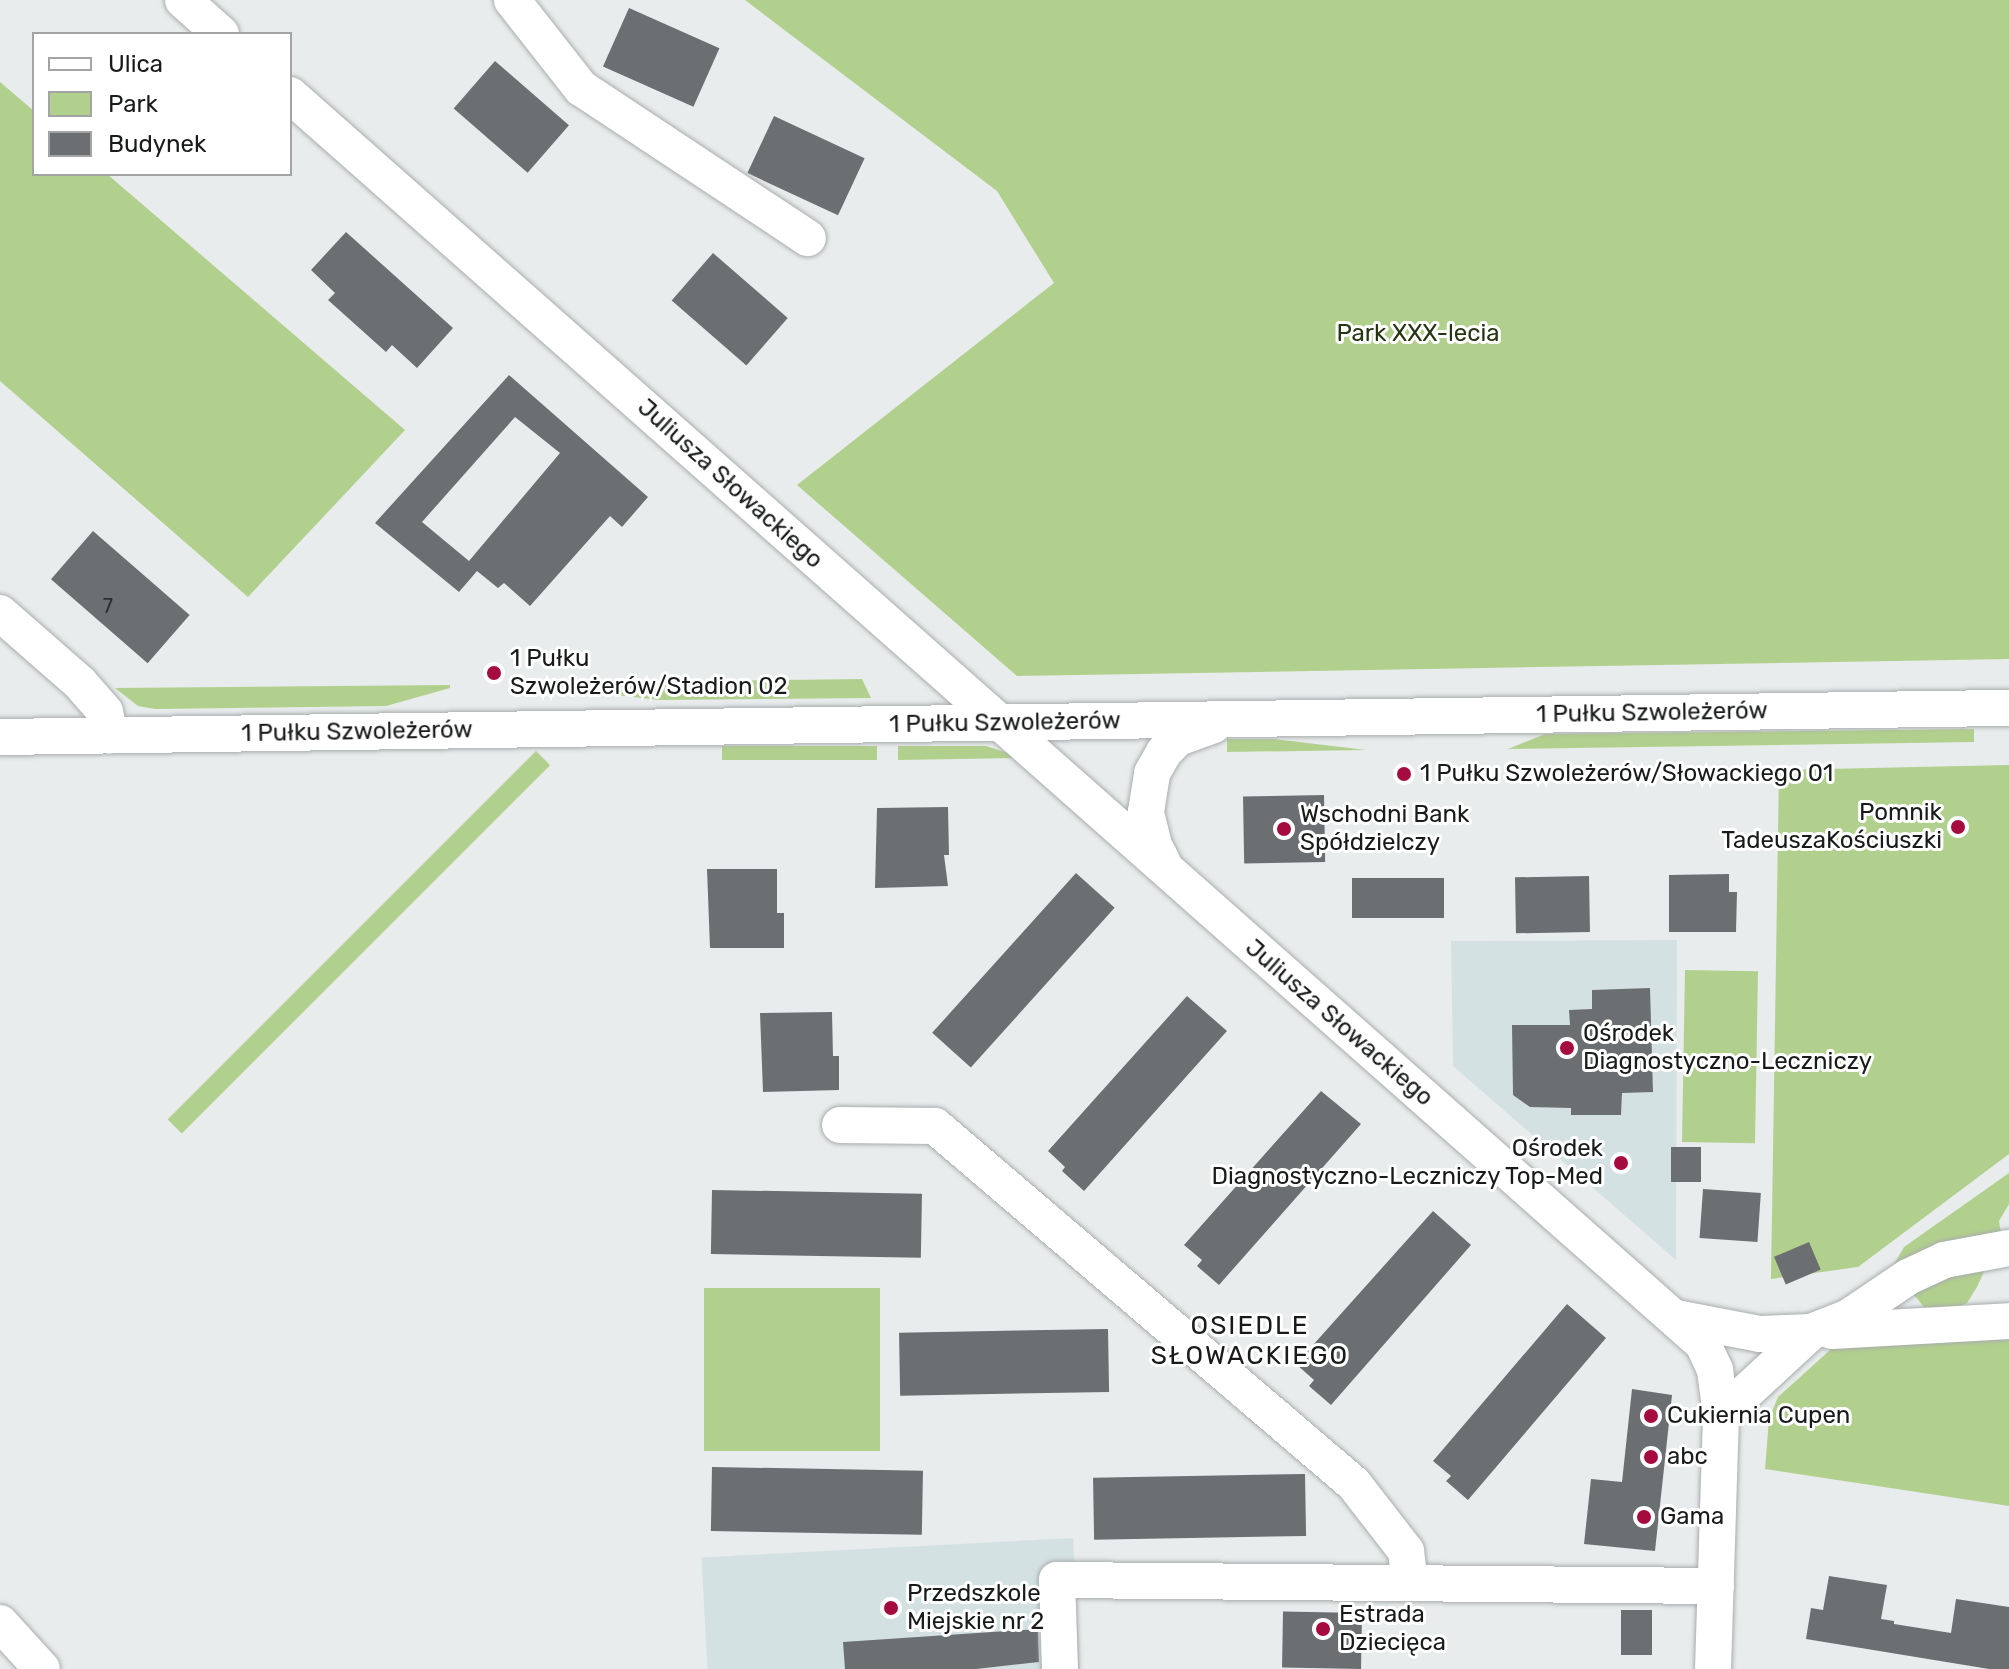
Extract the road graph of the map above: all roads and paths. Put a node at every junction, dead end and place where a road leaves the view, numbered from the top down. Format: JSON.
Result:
{"nodes":[{"id":1,"x":183,"y":0,"type":"edge"},
{"id":2,"x":512,"y":0,"type":"edge"},
{"id":3,"x":219,"y":32,"type":"edge"},
{"id":4,"x":292,"y":97,"type":"edge"},
{"id":5,"x":808,"y":238,"type":"dead end"},
{"id":6,"x":0,"y":613,"type":"edge"},
{"id":7,"x":2009,"y":708,"type":"edge"},
{"id":8,"x":1238,"y":720,"type":"junction"},
{"id":9,"x":1000,"y":723,"type":"junction"},
{"id":10,"x":110,"y":735,"type":"junction"},
{"id":11,"x":0,"y":737,"type":"edge"},
{"id":12,"x":1170,"y":875,"type":"junction"},
{"id":13,"x":840,"y":1125,"type":"dead end"},
{"id":14,"x":2009,"y":1248,"type":"edge"},
{"id":15,"x":1675,"y":1317,"type":"junction"},
{"id":16,"x":2009,"y":1321,"type":"edge"},
{"id":17,"x":1811,"y":1332,"type":"junction"},
{"id":18,"x":1721,"y":1415,"type":"junction"},
{"id":19,"x":1410,"y":1583,"type":"junction"},
{"id":20,"x":1716,"y":1586,"type":"junction"},
{"id":21,"x":0,"y":1623,"type":"edge"},
{"id":22,"x":42,"y":1669,"type":"edge"},
{"id":23,"x":1060,"y":1669,"type":"edge"},
{"id":24,"x":1713,"y":1669,"type":"edge"}],
"edges":[{"from":1,"to":3,"type":"street"},
{"from":2,"to":5,"type":"street"},
{"from":4,"to":9,"type":"street","name":"Juliusza Słowackiego"},
{"from":6,"to":10,"type":"street"},
{"from":7,"to":8,"type":"street","name":"1 Pułku Szwoleżerów"},
{"from":8,"to":9,"type":"street","name":"1 Pułku Szwoleżerów"},
{"from":8,"to":12,"type":"street","name":"Juliusza Słowackiego"},
{"from":9,"to":10,"type":"street","name":"1 Pułku Szwoleżerów"},
{"from":9,"to":12,"type":"street","name":"Juliusza Słowackiego"},
{"from":10,"to":11,"type":"street","name":"1 Pułku Szwoleżerów"},
{"from":12,"to":15,"type":"street","name":"Juliusza Słowackiego"},
{"from":13,"to":19,"type":"street"},
{"from":14,"to":17,"type":"street"},
{"from":15,"to":17,"type":"street"},
{"from":15,"to":18,"type":"street","name":"Juliusza Słowackiego"},
{"from":16,"to":17,"type":"street"},
{"from":17,"to":18,"type":"street"},
{"from":18,"to":20,"type":"street"},
{"from":19,"to":20,"type":"street"},
{"from":19,"to":23,"type":"street"},
{"from":20,"to":24,"type":"street"},
{"from":21,"to":22,"type":"street"}]}
